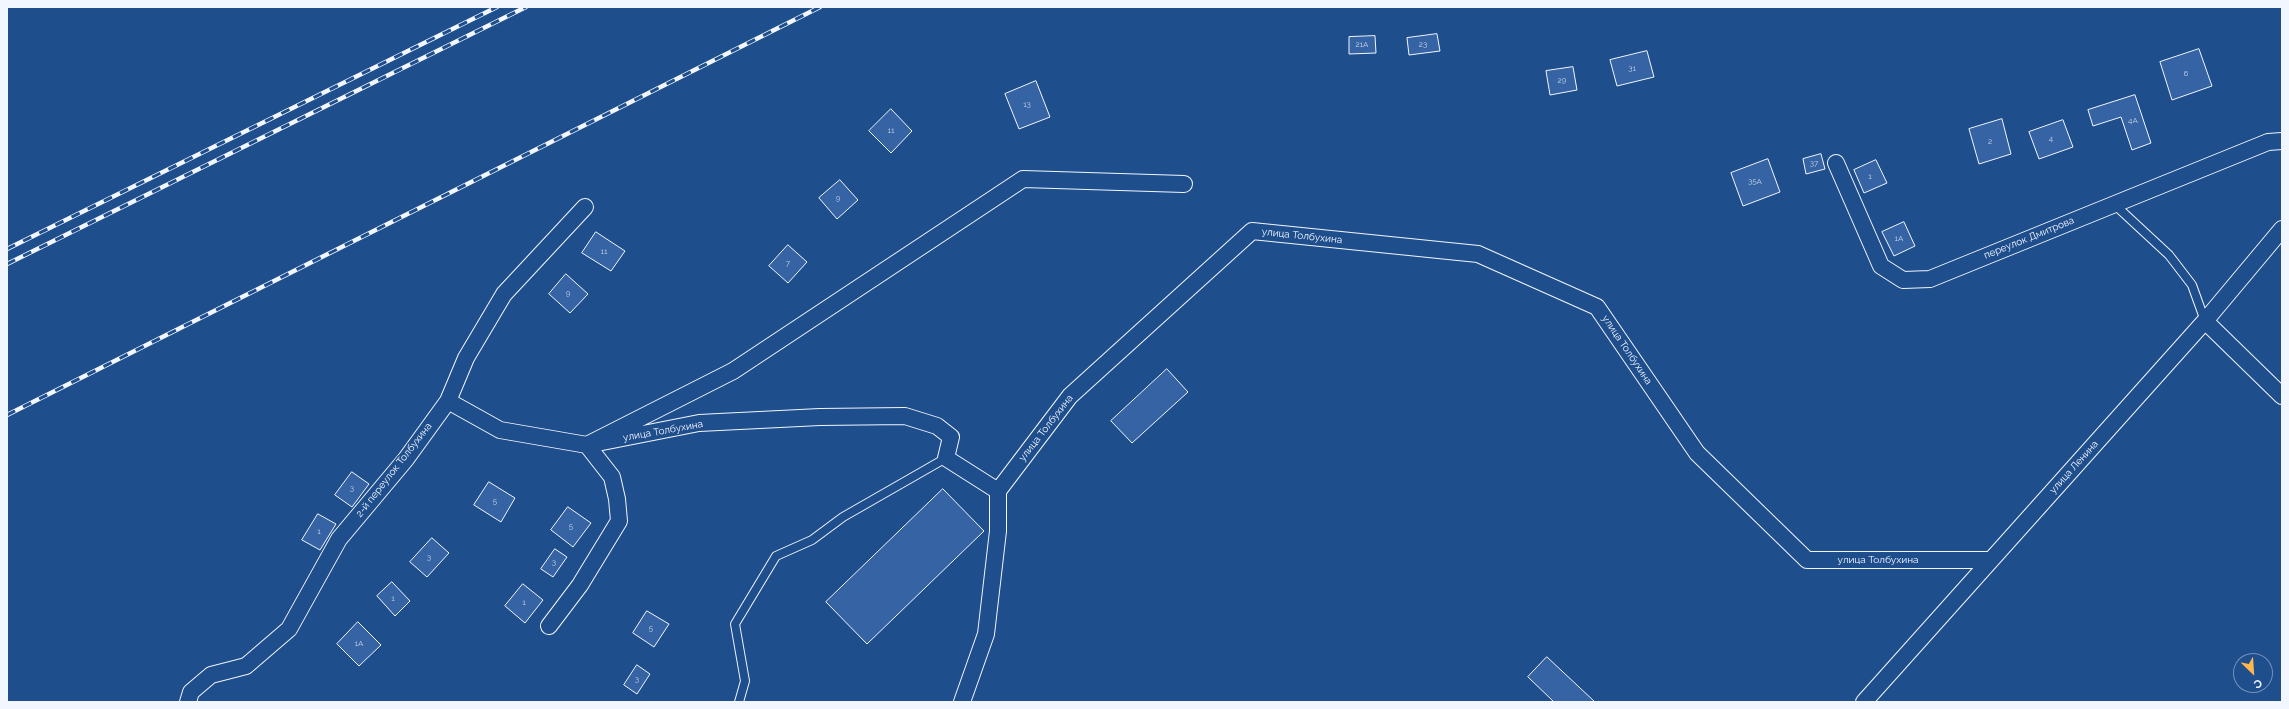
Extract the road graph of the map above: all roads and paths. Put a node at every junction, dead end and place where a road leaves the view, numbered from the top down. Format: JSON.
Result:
{"nodes":[{"id":1,"x":2282,"y":141,"type":"edge"},
{"id":2,"x":1836,"y":164,"type":"dead end"},
{"id":3,"x":1184,"y":184,"type":"dead end"},
{"id":4,"x":2113,"y":203,"type":"junction"},
{"id":5,"x":585,"y":207,"type":"dead end"},
{"id":6,"x":2282,"y":229,"type":"edge"},
{"id":7,"x":2205,"y":321,"type":"junction"},
{"id":8,"x":2282,"y":396,"type":"edge"},
{"id":9,"x":448,"y":402,"type":"junction"},
{"id":10,"x":587,"y":445,"type":"junction"},
{"id":11,"x":946,"y":458,"type":"junction"},
{"id":12,"x":998,"y":491,"type":"junction"},
{"id":13,"x":1991,"y":560,"type":"junction"},
{"id":14,"x":549,"y":626,"type":"dead end"},
{"id":15,"x":188,"y":702,"type":"edge"},
{"id":16,"x":739,"y":702,"type":"edge"},
{"id":17,"x":962,"y":702,"type":"edge"},
{"id":18,"x":1864,"y":702,"type":"edge"}],
"edges":[{"from":1,"to":4,"type":"street","name":"переулок Дмитрова"},
{"from":2,"to":4,"type":"street","name":"переулок Дмитрова"},
{"from":3,"to":10,"type":"street","name":"улица Толбухина"},
{"from":4,"to":7,"type":"lane"},
{"from":5,"to":9,"type":"street","name":"2-й переулок Толбухина"},
{"from":6,"to":7,"type":"street","name":"улица Ленина"},
{"from":7,"to":8,"type":"street"},
{"from":7,"to":13,"type":"street","name":"улица Ленина"},
{"from":9,"to":10,"type":"street","name":"улица Толбухина"},
{"from":9,"to":15,"type":"street","name":"2-й переулок Толбухина"},
{"from":10,"to":11,"type":"street","name":"улица Толбухина"},
{"from":10,"to":14,"type":"street"},
{"from":11,"to":12,"type":"street"},
{"from":11,"to":16,"type":"lane"},
{"from":12,"to":13,"type":"street","name":"улица Толбухина"},
{"from":12,"to":17,"type":"street"},
{"from":13,"to":18,"type":"street","name":"улица Ленина"}]}
